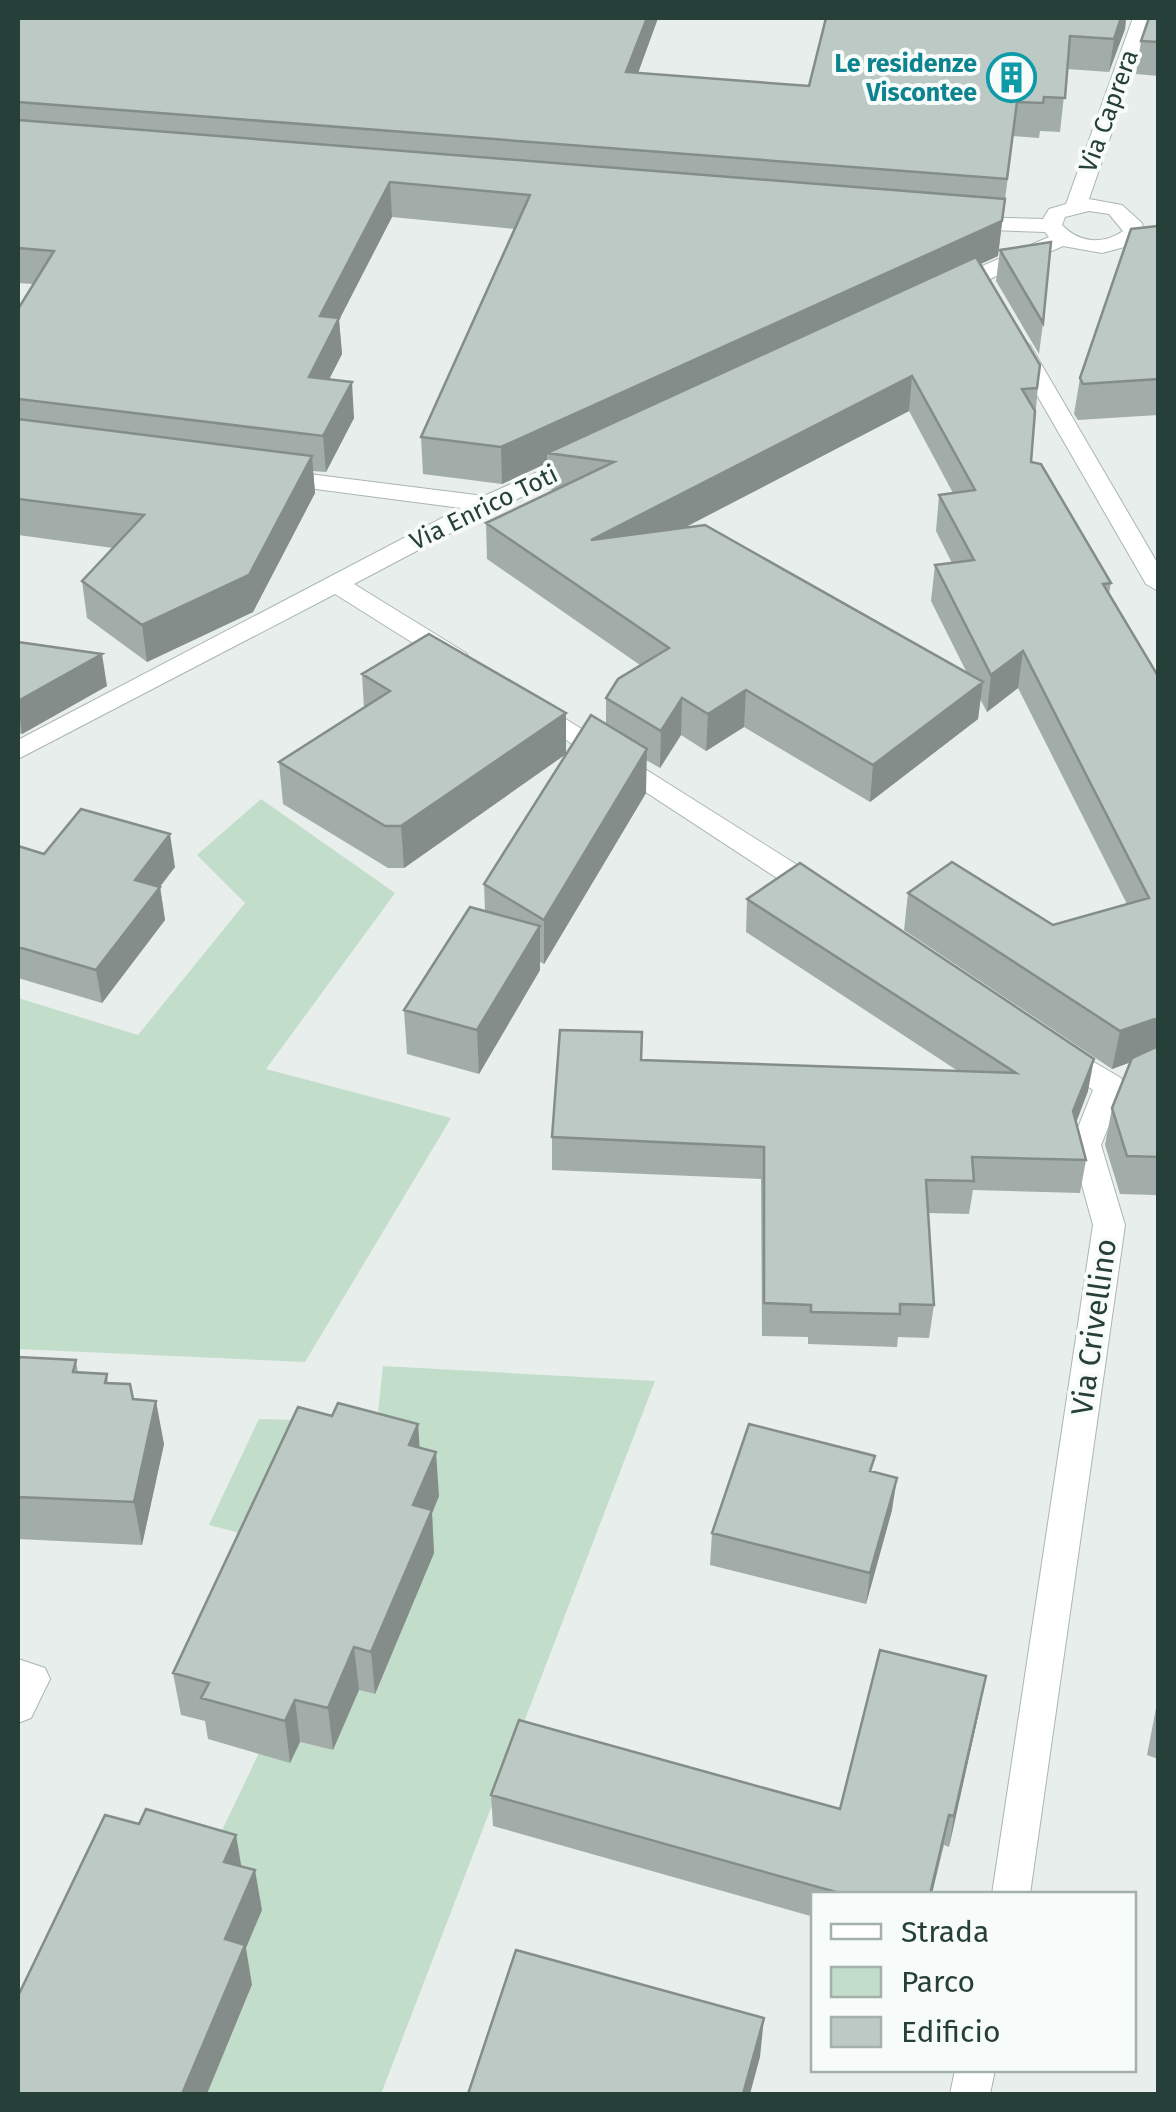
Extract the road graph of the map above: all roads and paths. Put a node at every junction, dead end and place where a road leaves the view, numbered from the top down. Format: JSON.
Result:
{"nodes":[{"id":1,"x":1135,"y":19,"type":"edge"},
{"id":2,"x":1076,"y":206,"type":"junction"},
{"id":3,"x":938,"y":221,"type":"edge"},
{"id":4,"x":1057,"y":232,"type":"junction"},
{"id":5,"x":1133,"y":234,"type":"junction"},
{"id":6,"x":1158,"y":238,"type":"edge"},
{"id":7,"x":926,"y":300,"type":"edge"},
{"id":8,"x":1008,"y":327,"type":"edge"},
{"id":9,"x":610,"y":447,"type":"edge"},
{"id":10,"x":252,"y":474,"type":"edge"},
{"id":11,"x":487,"y":504,"type":"junction"},
{"id":12,"x":336,"y":584,"type":"junction"},
{"id":13,"x":1158,"y":584,"type":"edge"},
{"id":14,"x":20,"y":749,"type":"edge"},
{"id":15,"x":846,"y":910,"type":"edge"},
{"id":16,"x":1028,"y":1031,"type":"edge"},
{"id":17,"x":1142,"y":1072,"type":"edge"},
{"id":18,"x":1110,"y":1086,"type":"junction"},
{"id":19,"x":18,"y":1675,"type":"edge"},
{"id":20,"x":18,"y":1707,"type":"edge"},
{"id":21,"x":1010,"y":1892,"type":"edge"}],
"edges":[{"from":1,"to":2,"type":"street","name":"Via Caprera"},
{"from":2,"to":4,"type":"street"},
{"from":2,"to":5,"type":"street"},
{"from":3,"to":4,"type":"street"},
{"from":4,"to":5,"type":"street"},
{"from":4,"to":7,"type":"street"},
{"from":5,"to":6,"type":"street"},
{"from":8,"to":13,"type":"street"},
{"from":9,"to":11,"type":"street","name":"Via Enrico Toti"},
{"from":10,"to":11,"type":"street"},
{"from":11,"to":12,"type":"street","name":"Via Enrico Toti"},
{"from":12,"to":14,"type":"street","name":"Via Enrico Toti"},
{"from":12,"to":15,"type":"street"},
{"from":16,"to":18,"type":"street"},
{"from":17,"to":18,"type":"street"},
{"from":18,"to":21,"type":"street","name":"Via Crivellino"},
{"from":19,"to":20,"type":"street"}]}
